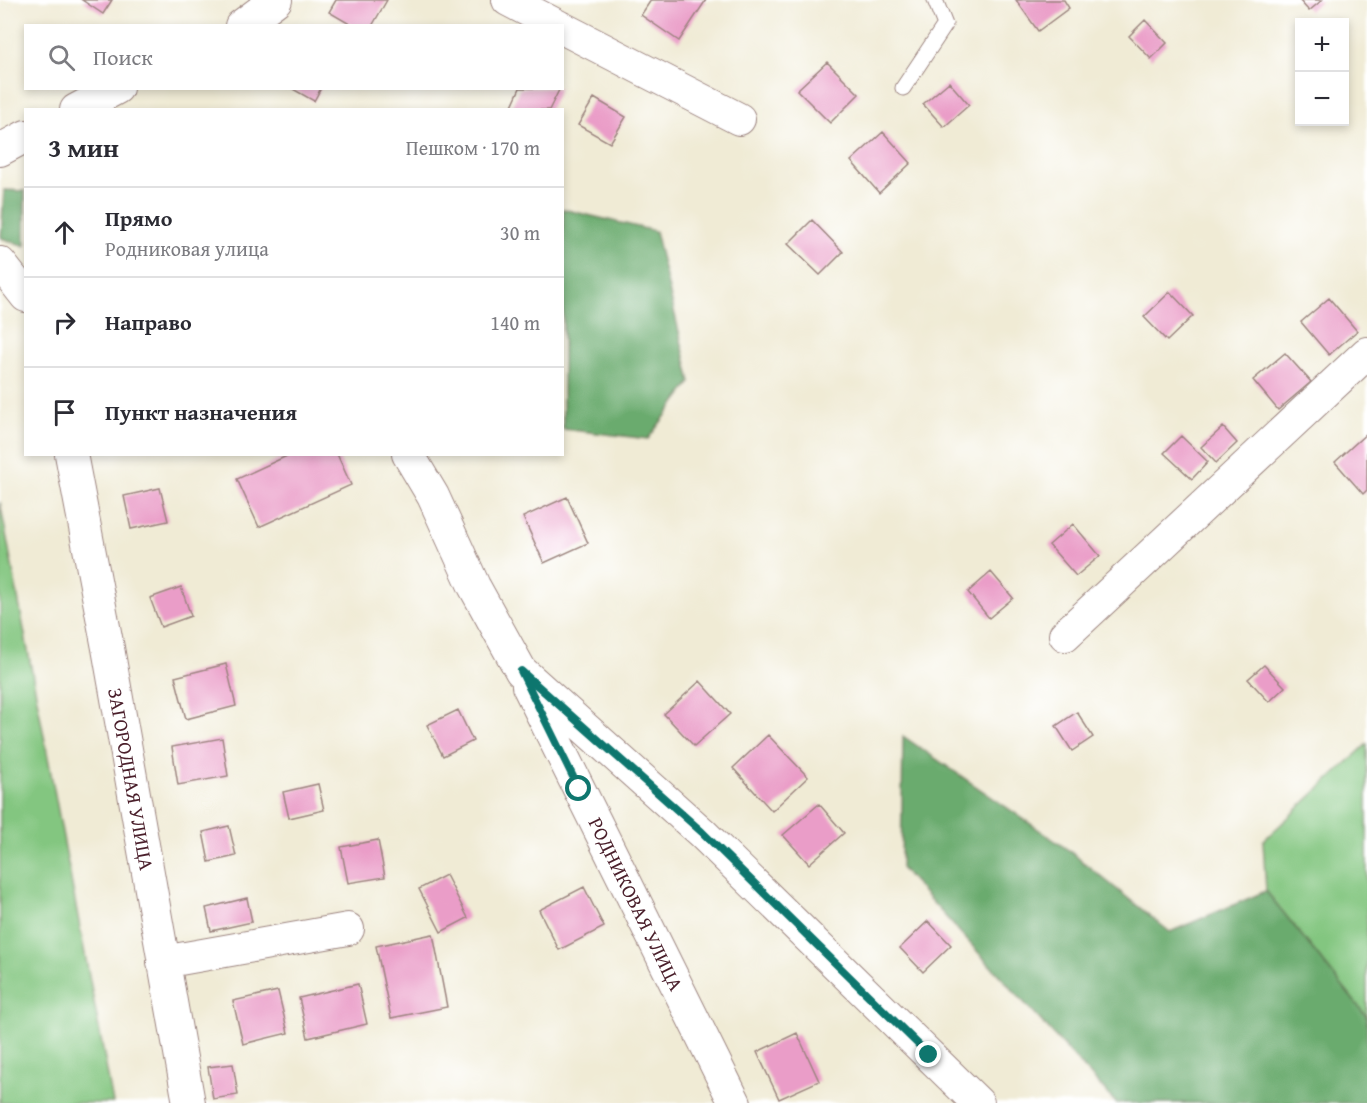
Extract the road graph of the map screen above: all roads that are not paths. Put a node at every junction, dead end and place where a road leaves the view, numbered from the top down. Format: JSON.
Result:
{"nodes":[{"id":1,"x":276,"y":0,"type":"edge"},
{"id":2,"x":508,"y":0,"type":"edge"},
{"id":3,"x":935,"y":0,"type":"edge"},
{"id":4,"x":244,"y":24,"type":"edge"},
{"id":5,"x":554,"y":24,"type":"edge"},
{"id":6,"x":564,"y":29,"type":"edge"},
{"id":7,"x":903,"y":87,"type":"dead end"},
{"id":8,"x":113,"y":90,"type":"edge"},
{"id":9,"x":80,"y":108,"type":"edge"},
{"id":10,"x":740,"y":119,"type":"dead end"},
{"id":11,"x":24,"y":137,"type":"edge"},
{"id":12,"x":0,"y":150,"type":"edge"},
{"id":13,"x":0,"y":254,"type":"edge"},
{"id":14,"x":24,"y":260,"type":"edge"},
{"id":15,"x":0,"y":263,"type":"edge"},
{"id":16,"x":24,"y":293,"type":"edge"},
{"id":17,"x":1367,"y":353,"type":"edge"},
{"id":18,"x":71,"y":456,"type":"edge"},
{"id":19,"x":409,"y":456,"type":"edge"},
{"id":20,"x":1065,"y":635,"type":"dead end"},
{"id":21,"x":521,"y":671,"type":"junction"},
{"id":22,"x":348,"y":929,"type":"dead end"},
{"id":23,"x":163,"y":962,"type":"junction"},
{"id":24,"x":189,"y":1103,"type":"edge"},
{"id":25,"x":735,"y":1103,"type":"edge"},
{"id":26,"x":978,"y":1103,"type":"edge"}],
"edges":[{"from":1,"to":4,"type":"street"},
{"from":2,"to":5,"type":"street"},
{"from":3,"to":7,"type":"lane"},
{"from":6,"to":10,"type":"street"},
{"from":8,"to":9,"type":"street"},
{"from":11,"to":12,"type":"street"},
{"from":13,"to":14,"type":"street"},
{"from":15,"to":16,"type":"street"},
{"from":17,"to":20,"type":"street"},
{"from":18,"to":23,"type":"street","name":"ЗАГОРОДНАЯ УЛИЦА"},
{"from":19,"to":21,"type":"street","name":"РОДНИКОВАЯ УЛИЦА"},
{"from":21,"to":25,"type":"street","name":"РОДНИКОВАЯ УЛИЦА"},
{"from":21,"to":26,"type":"street"},
{"from":22,"to":23,"type":"street"},
{"from":23,"to":24,"type":"street","name":"ЗАГОРОДНАЯ УЛИЦА"}]}
